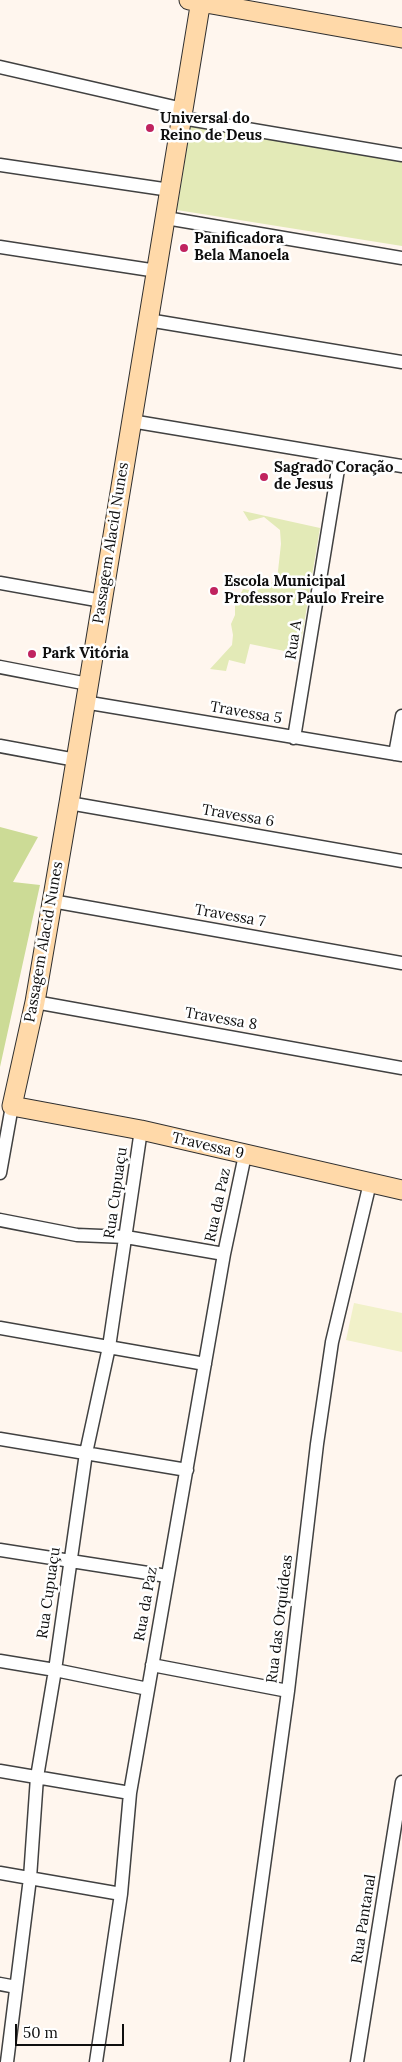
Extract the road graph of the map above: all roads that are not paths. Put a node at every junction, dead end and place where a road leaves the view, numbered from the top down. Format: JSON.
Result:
{"nodes":[{"id":1,"x":197,"y":1,"type":"edge"},
{"id":2,"x":402,"y":38,"type":"edge"},
{"id":3,"x":0,"y":67,"type":"edge"},
{"id":4,"x":182,"y":114,"type":"junction"},
{"id":5,"x":402,"y":154,"type":"edge"},
{"id":6,"x":0,"y":164,"type":"edge"},
{"id":7,"x":170,"y":190,"type":"junction"},
{"id":8,"x":166,"y":218,"type":"junction"},
{"id":9,"x":0,"y":247,"type":"edge"},
{"id":10,"x":402,"y":258,"type":"edge"},
{"id":11,"x":157,"y":271,"type":"junction"},
{"id":12,"x":148,"y":320,"type":"junction"},
{"id":13,"x":402,"y":362,"type":"edge"},
{"id":14,"x":131,"y":421,"type":"junction"},
{"id":15,"x":340,"y":457,"type":"junction"},
{"id":16,"x":402,"y":466,"type":"edge"},
{"id":17,"x":0,"y":582,"type":"edge"},
{"id":18,"x":102,"y":601,"type":"junction"},
{"id":19,"x":0,"y":667,"type":"edge"},
{"id":20,"x":86,"y":693,"type":"junction"},
{"id":21,"x":402,"y":716,"type":"edge"},
{"id":22,"x":294,"y":738,"type":"junction"},
{"id":23,"x":0,"y":746,"type":"edge"},
{"id":24,"x":399,"y":754,"type":"edge"},
{"id":25,"x":76,"y":760,"type":"junction"},
{"id":26,"x":69,"y":803,"type":"junction"},
{"id":27,"x":402,"y":861,"type":"edge"},
{"id":28,"x":52,"y":901,"type":"junction"},
{"id":29,"x":402,"y":963,"type":"edge"},
{"id":30,"x":34,"y":1002,"type":"junction"},
{"id":31,"x":402,"y":1068,"type":"edge"},
{"id":32,"x":12,"y":1106,"type":"junction"},
{"id":33,"x":142,"y":1130,"type":"junction"},
{"id":34,"x":245,"y":1155,"type":"junction"},
{"id":35,"x":0,"y":1172,"type":"edge"},
{"id":36,"x":370,"y":1183,"type":"junction"},
{"id":37,"x":402,"y":1190,"type":"edge"},
{"id":38,"x":0,"y":1220,"type":"edge"},
{"id":39,"x":126,"y":1237,"type":"junction"},
{"id":40,"x":224,"y":1254,"type":"junction"},
{"id":41,"x":0,"y":1328,"type":"edge"},
{"id":42,"x":109,"y":1347,"type":"junction"},
{"id":43,"x":205,"y":1364,"type":"junction"},
{"id":44,"x":0,"y":1439,"type":"edge"},
{"id":45,"x":86,"y":1453,"type":"junction"},
{"id":46,"x":186,"y":1470,"type":"junction"},
{"id":47,"x":0,"y":1550,"type":"edge"},
{"id":48,"x":70,"y":1561,"type":"junction"},
{"id":49,"x":167,"y":1576,"type":"junction"},
{"id":50,"x":0,"y":1661,"type":"edge"},
{"id":51,"x":152,"y":1665,"type":"junction"},
{"id":52,"x":55,"y":1670,"type":"junction"},
{"id":53,"x":148,"y":1689,"type":"junction"},
{"id":54,"x":288,"y":1691,"type":"junction"},
{"id":55,"x":0,"y":1771,"type":"edge"},
{"id":56,"x":37,"y":1777,"type":"junction"},
{"id":57,"x":402,"y":1782,"type":"edge"},
{"id":58,"x":130,"y":1793,"type":"junction"},
{"id":59,"x":0,"y":1873,"type":"edge"},
{"id":60,"x":30,"y":1878,"type":"junction"},
{"id":61,"x":121,"y":1894,"type":"junction"},
{"id":62,"x":0,"y":1984,"type":"edge"},
{"id":63,"x":16,"y":1987,"type":"junction"},
{"id":64,"x":7,"y":2062,"type":"edge"},
{"id":65,"x":96,"y":2062,"type":"edge"},
{"id":66,"x":237,"y":2062,"type":"edge"},
{"id":67,"x":357,"y":2062,"type":"edge"}],
"edges":[{"from":1,"to":2,"type":"street"},
{"from":1,"to":4,"type":"street","name":"Passagem Alacid Nunes"},
{"from":3,"to":4,"type":"street"},
{"from":4,"to":5,"type":"street"},
{"from":4,"to":7,"type":"street","name":"Passagem Alacid Nunes"},
{"from":6,"to":7,"type":"street"},
{"from":7,"to":8,"type":"street","name":"Passagem Alacid Nunes"},
{"from":8,"to":10,"type":"street"},
{"from":8,"to":11,"type":"street","name":"Passagem Alacid Nunes"},
{"from":9,"to":11,"type":"street"},
{"from":11,"to":12,"type":"street","name":"Passagem Alacid Nunes"},
{"from":12,"to":13,"type":"street"},
{"from":12,"to":14,"type":"street","name":"Passagem Alacid Nunes"},
{"from":14,"to":15,"type":"street"},
{"from":14,"to":18,"type":"street","name":"Passagem Alacid Nunes"},
{"from":15,"to":16,"type":"street"},
{"from":15,"to":22,"type":"street","name":"Rua A"},
{"from":17,"to":18,"type":"street"},
{"from":18,"to":20,"type":"street","name":"Passagem Alacid Nunes"},
{"from":19,"to":20,"type":"street","name":"Travessa 5"},
{"from":20,"to":22,"type":"street","name":"Travessa 5"},
{"from":20,"to":25,"type":"street","name":"Passagem Alacid Nunes"},
{"from":21,"to":24,"type":"street"},
{"from":22,"to":24,"type":"street","name":"Travessa 5"},
{"from":23,"to":25,"type":"street"},
{"from":25,"to":26,"type":"street","name":"Passagem Alacid Nunes"},
{"from":26,"to":27,"type":"street","name":"Travessa 6"},
{"from":26,"to":28,"type":"street","name":"Passagem Alacid Nunes"},
{"from":28,"to":29,"type":"street","name":"Travessa 7"},
{"from":28,"to":30,"type":"street","name":"Passagem Alacid Nunes"},
{"from":30,"to":31,"type":"street","name":"Travessa 8"},
{"from":30,"to":32,"type":"street","name":"Passagem Alacid Nunes"},
{"from":32,"to":33,"type":"street","name":"Travessa 9"},
{"from":32,"to":35,"type":"street","name":"Passagem Alacid Nunes"},
{"from":33,"to":34,"type":"street","name":"Travessa 9"},
{"from":33,"to":39,"type":"street","name":"Rua Cupuaçu"},
{"from":34,"to":36,"type":"street","name":"Travessa 9"},
{"from":34,"to":40,"type":"street","name":"Rua da Paz"},
{"from":36,"to":37,"type":"street","name":"Travessa 9"},
{"from":36,"to":54,"type":"street","name":"Rua das Orquídeas"},
{"from":38,"to":39,"type":"street"},
{"from":39,"to":40,"type":"street"},
{"from":39,"to":42,"type":"street","name":"Rua Cupuaçu"},
{"from":40,"to":43,"type":"street","name":"Rua da Paz"},
{"from":41,"to":42,"type":"street"},
{"from":42,"to":43,"type":"street"},
{"from":42,"to":45,"type":"street","name":"Rua Cupuaçu"},
{"from":43,"to":46,"type":"street","name":"Rua da Paz"},
{"from":44,"to":45,"type":"street"},
{"from":45,"to":46,"type":"street"},
{"from":45,"to":48,"type":"street","name":"Rua Cupuaçu"},
{"from":46,"to":49,"type":"street","name":"Rua da Paz"},
{"from":47,"to":48,"type":"street"},
{"from":48,"to":49,"type":"street"},
{"from":48,"to":52,"type":"street","name":"Rua Cupuaçu"},
{"from":49,"to":51,"type":"street","name":"Rua da Paz"},
{"from":50,"to":52,"type":"street"},
{"from":51,"to":53,"type":"street","name":"Rua da Paz"},
{"from":51,"to":54,"type":"street"},
{"from":52,"to":53,"type":"street"},
{"from":52,"to":56,"type":"street","name":"Rua Cupuaçu"},
{"from":53,"to":58,"type":"street","name":"Rua da Paz"},
{"from":54,"to":66,"type":"street","name":"Rua das Orquídeas"},
{"from":55,"to":56,"type":"street"},
{"from":56,"to":58,"type":"street"},
{"from":56,"to":60,"type":"street","name":"Rua Cupuaçu"},
{"from":57,"to":67,"type":"street","name":"Rua Pantanal"},
{"from":58,"to":61,"type":"street","name":"Rua da Paz"},
{"from":59,"to":60,"type":"street"},
{"from":60,"to":61,"type":"street"},
{"from":60,"to":63,"type":"street","name":"Rua Cupuaçu"},
{"from":61,"to":65,"type":"street","name":"Rua da Paz"},
{"from":62,"to":63,"type":"street"},
{"from":63,"to":64,"type":"street","name":"Rua Cupuaçu"}]}
